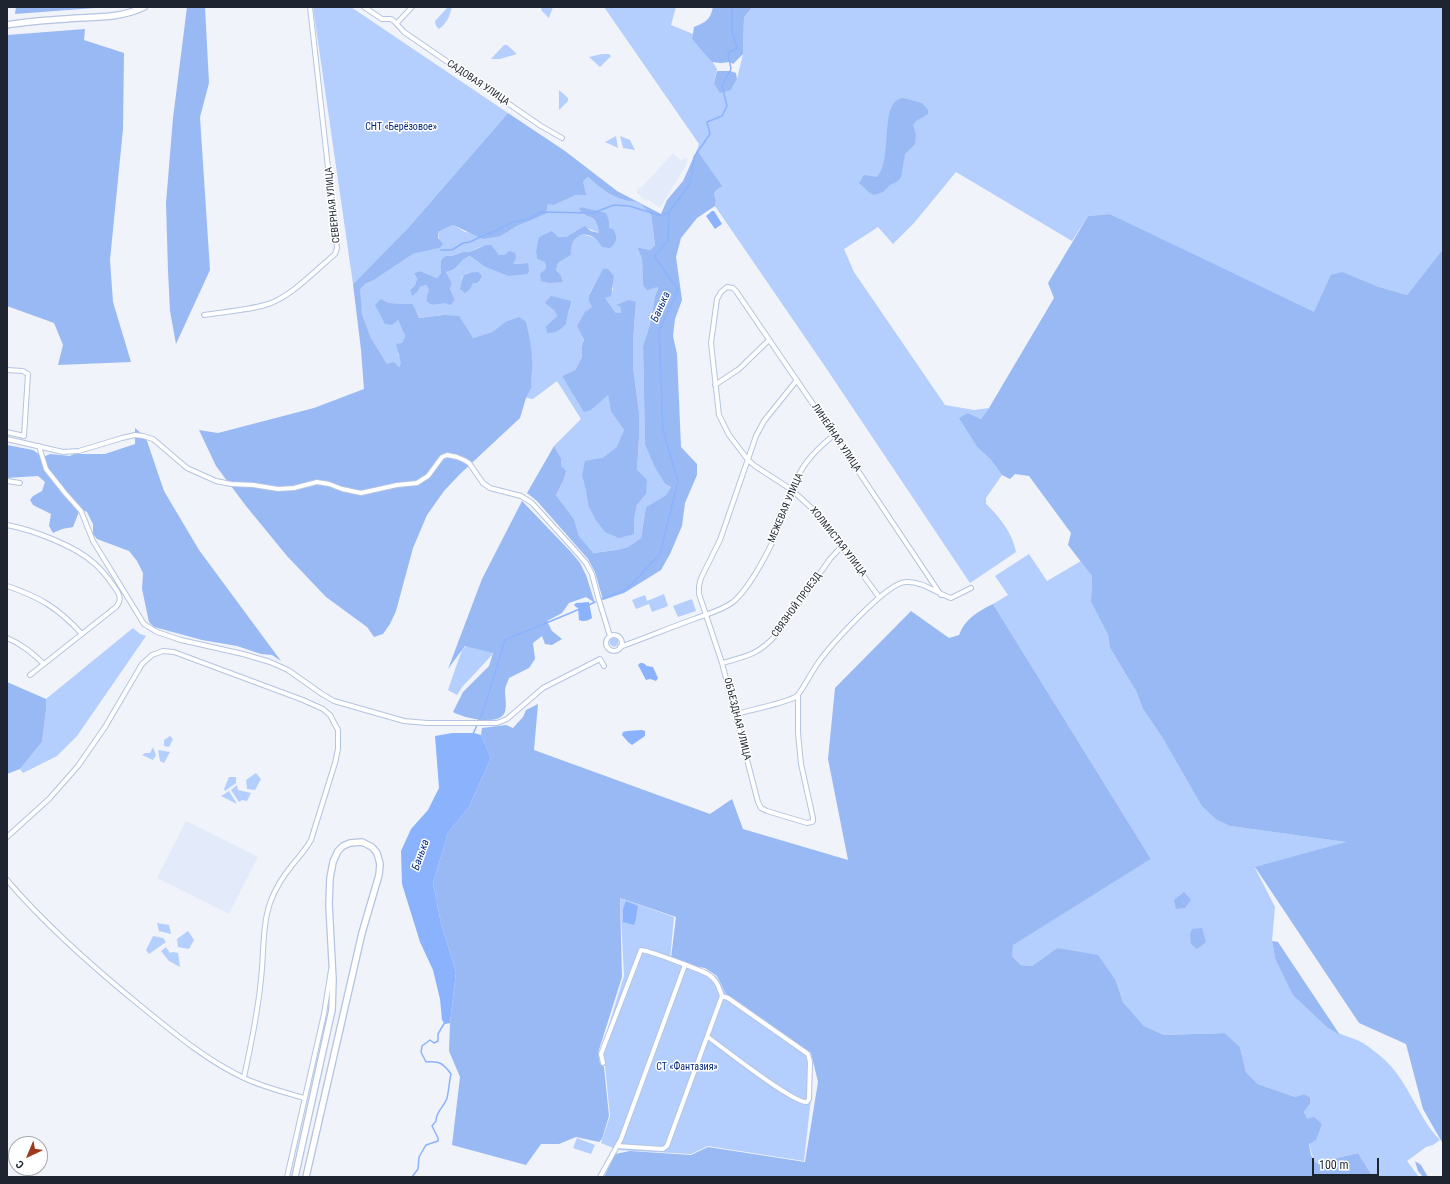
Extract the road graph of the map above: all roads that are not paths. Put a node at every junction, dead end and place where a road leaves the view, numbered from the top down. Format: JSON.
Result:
{"nodes":[{"id":1,"x":144,"y":7,"type":"edge"},
{"id":2,"x":310,"y":7,"type":"edge"},
{"id":3,"x":364,"y":7,"type":"edge"},
{"id":4,"x":412,"y":7,"type":"edge"},
{"id":5,"x":397,"y":23,"type":"junction"},
{"id":6,"x":7,"y":25,"type":"edge"},
{"id":7,"x":562,"y":138,"type":"dead end"},
{"id":8,"x":727,"y":288,"type":"joint"},
{"id":9,"x":204,"y":315,"type":"dead end"},
{"id":10,"x":769,"y":340,"type":"junction"},
{"id":11,"x":7,"y":370,"type":"edge"},
{"id":12,"x":796,"y":380,"type":"junction"},
{"id":13,"x":715,"y":385,"type":"junction"},
{"id":14,"x":7,"y":432,"type":"edge"},
{"id":15,"x":834,"y":435,"type":"junction"},
{"id":16,"x":7,"y":439,"type":"edge"},
{"id":17,"x":39,"y":446,"type":"junction"},
{"id":18,"x":748,"y":460,"type":"junction"},
{"id":19,"x":7,"y":481,"type":"edge"},
{"id":20,"x":20,"y":483,"type":"dead end"},
{"id":21,"x":792,"y":490,"type":"junction"},
{"id":22,"x":7,"y":526,"type":"edge"},
{"id":23,"x":842,"y":546,"type":"junction"},
{"id":24,"x":7,"y":586,"type":"edge"},
{"id":25,"x":971,"y":588,"type":"dead end"},
{"id":26,"x":941,"y":595,"type":"junction"},
{"id":27,"x":879,"y":597,"type":"junction"},
{"id":28,"x":706,"y":614,"type":"junction"},
{"id":29,"x":82,"y":634,"type":"junction"},
{"id":30,"x":610,"y":636,"type":"junction"},
{"id":31,"x":7,"y":638,"type":"edge"},
{"id":32,"x":620,"y":647,"type":"junction"},
{"id":33,"x":722,"y":663,"type":"junction"},
{"id":34,"x":44,"y":664,"type":"junction"},
{"id":35,"x":604,"y":666,"type":"dead end"},
{"id":36,"x":30,"y":675,"type":"dead end"},
{"id":37,"x":798,"y":696,"type":"junction"},
{"id":38,"x":736,"y":714,"type":"junction"},
{"id":39,"x":7,"y":837,"type":"edge"},
{"id":40,"x":7,"y":880,"type":"edge"},
{"id":41,"x":332,"y":960,"type":"junction"},
{"id":42,"x":685,"y":965,"type":"junction"},
{"id":43,"x":722,"y":996,"type":"junction"},
{"id":44,"x":708,"y":1037,"type":"junction"},
{"id":45,"x":603,"y":1063,"type":"dead end"},
{"id":46,"x":244,"y":1077,"type":"junction"},
{"id":47,"x":304,"y":1098,"type":"junction"},
{"id":48,"x":617,"y":1146,"type":"junction"},
{"id":49,"x":287,"y":1177,"type":"edge"},
{"id":50,"x":295,"y":1177,"type":"edge"},
{"id":51,"x":306,"y":1177,"type":"edge"},
{"id":52,"x":600,"y":1177,"type":"edge"}],
"edges":[{"from":1,"to":6,"type":"street"},
{"from":2,"to":9,"type":"street","name":"СЕВЕРНАЯ УЛИЦА"},
{"from":3,"to":5,"type":"street"},
{"from":4,"to":5,"type":"street"},
{"from":5,"to":7,"type":"street","name":"САДОВАЯ УЛИЦА"},
{"from":8,"to":10,"type":"street","name":"ЛИНЕЙНАЯ УЛИЦА"},
{"from":8,"to":13,"type":"street","name":"ХОЛМИСТАЯ УЛИЦА"},
{"from":10,"to":12,"type":"street","name":"ЛИНЕЙНАЯ УЛИЦА"},
{"from":10,"to":13,"type":"street"},
{"from":11,"to":14,"type":"street"},
{"from":12,"to":15,"type":"street","name":"ЛИНЕЙНАЯ УЛИЦА"},
{"from":12,"to":18,"type":"street","name":"ОБЪЕЗДНАЯ УЛИЦА"},
{"from":13,"to":18,"type":"street","name":"ХОЛМИСТАЯ УЛИЦА"},
{"from":15,"to":21,"type":"street","name":"МЕЖЕВАЯ УЛИЦА"},
{"from":15,"to":26,"type":"street","name":"ЛИНЕЙНАЯ УЛИЦА"},
{"from":16,"to":17,"type":"street"},
{"from":17,"to":30,"type":"street"},
{"from":17,"to":35,"type":"street"},
{"from":18,"to":21,"type":"street","name":"ХОЛМИСТАЯ УЛИЦА"},
{"from":18,"to":28,"type":"street","name":"ОБЪЕЗДНАЯ УЛИЦА"},
{"from":19,"to":20,"type":"street"},
{"from":21,"to":23,"type":"street","name":"ХОЛМИСТАЯ УЛИЦА"},
{"from":21,"to":28,"type":"street","name":"МЕЖЕВАЯ УЛИЦА"},
{"from":22,"to":29,"type":"street"},
{"from":23,"to":27,"type":"street","name":"ХОЛМИСТАЯ УЛИЦА"},
{"from":23,"to":33,"type":"street","name":"СВЯЗНОЙ ПРОЕЗД"},
{"from":24,"to":29,"type":"street"},
{"from":25,"to":26,"type":"street"},
{"from":26,"to":27,"type":"street"},
{"from":27,"to":37,"type":"street"},
{"from":28,"to":32,"type":"street","name":"МЕЖЕВАЯ УЛИЦА"},
{"from":28,"to":33,"type":"street","name":"ОБЪЕЗДНАЯ УЛИЦА"},
{"from":29,"to":34,"type":"street"},
{"from":30,"to":32,"type":"street"},
{"from":30,"to":32,"type":"street"},
{"from":31,"to":34,"type":"street"},
{"from":33,"to":38,"type":"street","name":"ОБЪЕЗДНАЯ УЛИЦА"},
{"from":34,"to":36,"type":"street"},
{"from":37,"to":38,"type":"street"},
{"from":37,"to":38,"type":"street","name":"ОБЪЕЗДНАЯ УЛИЦА"},
{"from":39,"to":46,"type":"street"},
{"from":40,"to":46,"type":"street"},
{"from":41,"to":47,"type":"street"},
{"from":41,"to":50,"type":"street"},
{"from":41,"to":51,"type":"street"},
{"from":42,"to":43,"type":"street"},
{"from":42,"to":45,"type":"street"},
{"from":42,"to":48,"type":"street"},
{"from":43,"to":44,"type":"street"},
{"from":43,"to":44,"type":"street"},
{"from":44,"to":48,"type":"street"},
{"from":46,"to":47,"type":"street"},
{"from":47,"to":49,"type":"street"},
{"from":48,"to":52,"type":"street"}]}
